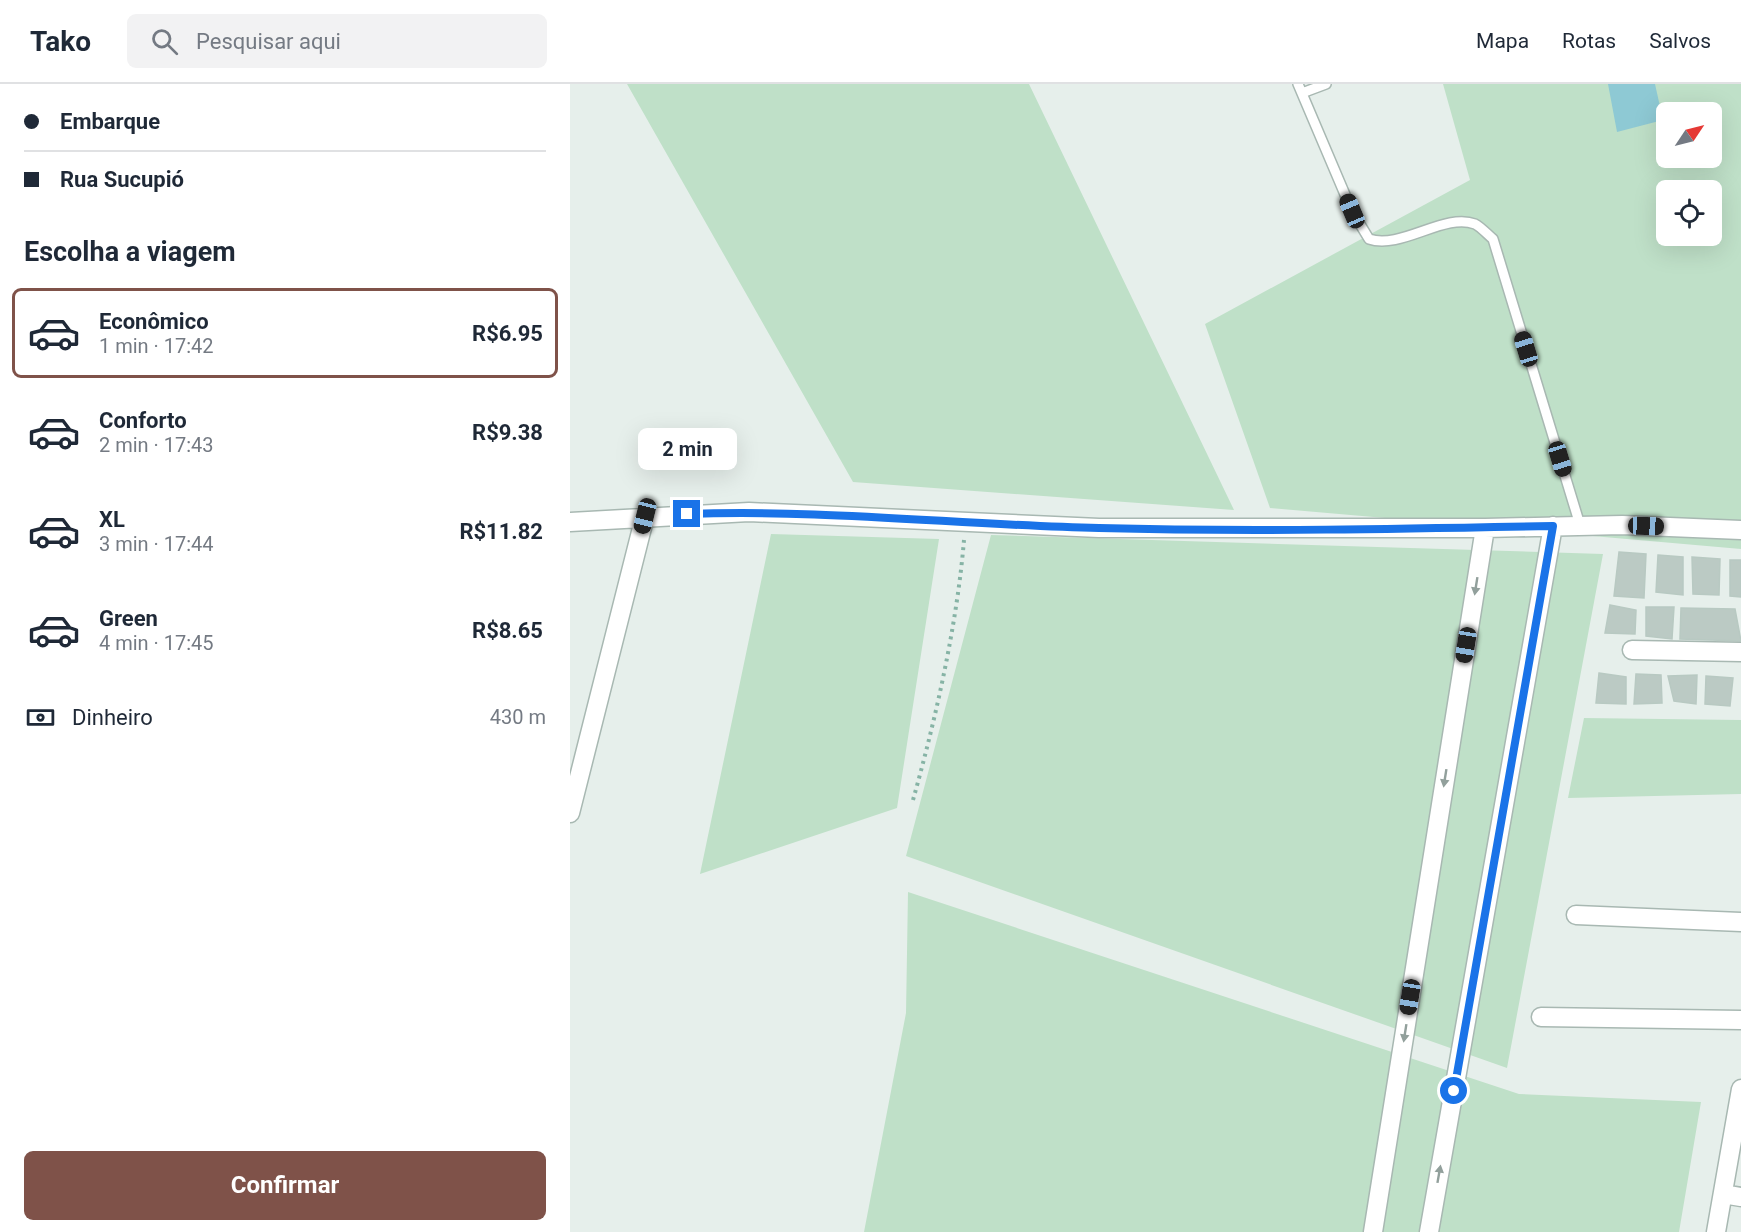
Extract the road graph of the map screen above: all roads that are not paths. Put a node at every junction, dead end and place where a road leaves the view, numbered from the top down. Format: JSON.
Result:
{"nodes":[{"id":1,"x":1326,"y":84,"type":"edge"},
{"id":2,"x":1300,"y":89,"type":"edge"},
{"id":3,"x":645,"y":516,"type":"junction"},
{"id":4,"x":570,"y":522,"type":"edge"},
{"id":5,"x":1580,"y":525,"type":"junction"},
{"id":6,"x":1553,"y":526,"type":"junction"},
{"id":7,"x":1485,"y":528,"type":"junction"},
{"id":8,"x":1741,"y":530,"type":"edge"},
{"id":9,"x":1632,"y":650,"type":"dead end"},
{"id":10,"x":1741,"y":652,"type":"edge"},
{"id":11,"x":570,"y":813,"type":"edge"},
{"id":12,"x":1576,"y":915,"type":"dead end"},
{"id":13,"x":1741,"y":922,"type":"edge"},
{"id":14,"x":1541,"y":1017,"type":"dead end"},
{"id":15,"x":1741,"y":1020,"type":"edge"},
{"id":16,"x":1741,"y":1089,"type":"edge"},
{"id":17,"x":1738,"y":1119,"type":"edge"},
{"id":18,"x":1732,"y":1195,"type":"edge"},
{"id":19,"x":1373,"y":1232,"type":"edge"},
{"id":20,"x":1429,"y":1232,"type":"edge"},
{"id":21,"x":1716,"y":1232,"type":"edge"}],
"edges":[{"from":1,"to":2,"type":"lane"},
{"from":2,"to":5,"type":"lane"},
{"from":3,"to":4,"type":"street"},
{"from":3,"to":7,"type":"street"},
{"from":3,"to":11,"type":"street"},
{"from":5,"to":6,"type":"street"},
{"from":5,"to":8,"type":"street"},
{"from":6,"to":7,"type":"street"},
{"from":20,"to":6,"type":"street","one_way":true},
{"from":7,"to":19,"type":"street","one_way":true},
{"from":9,"to":10,"type":"street"},
{"from":12,"to":13,"type":"street"},
{"from":14,"to":15,"type":"street"},
{"from":16,"to":17,"type":"street"},
{"from":17,"to":18,"type":"street"},
{"from":18,"to":21,"type":"street"}]}
